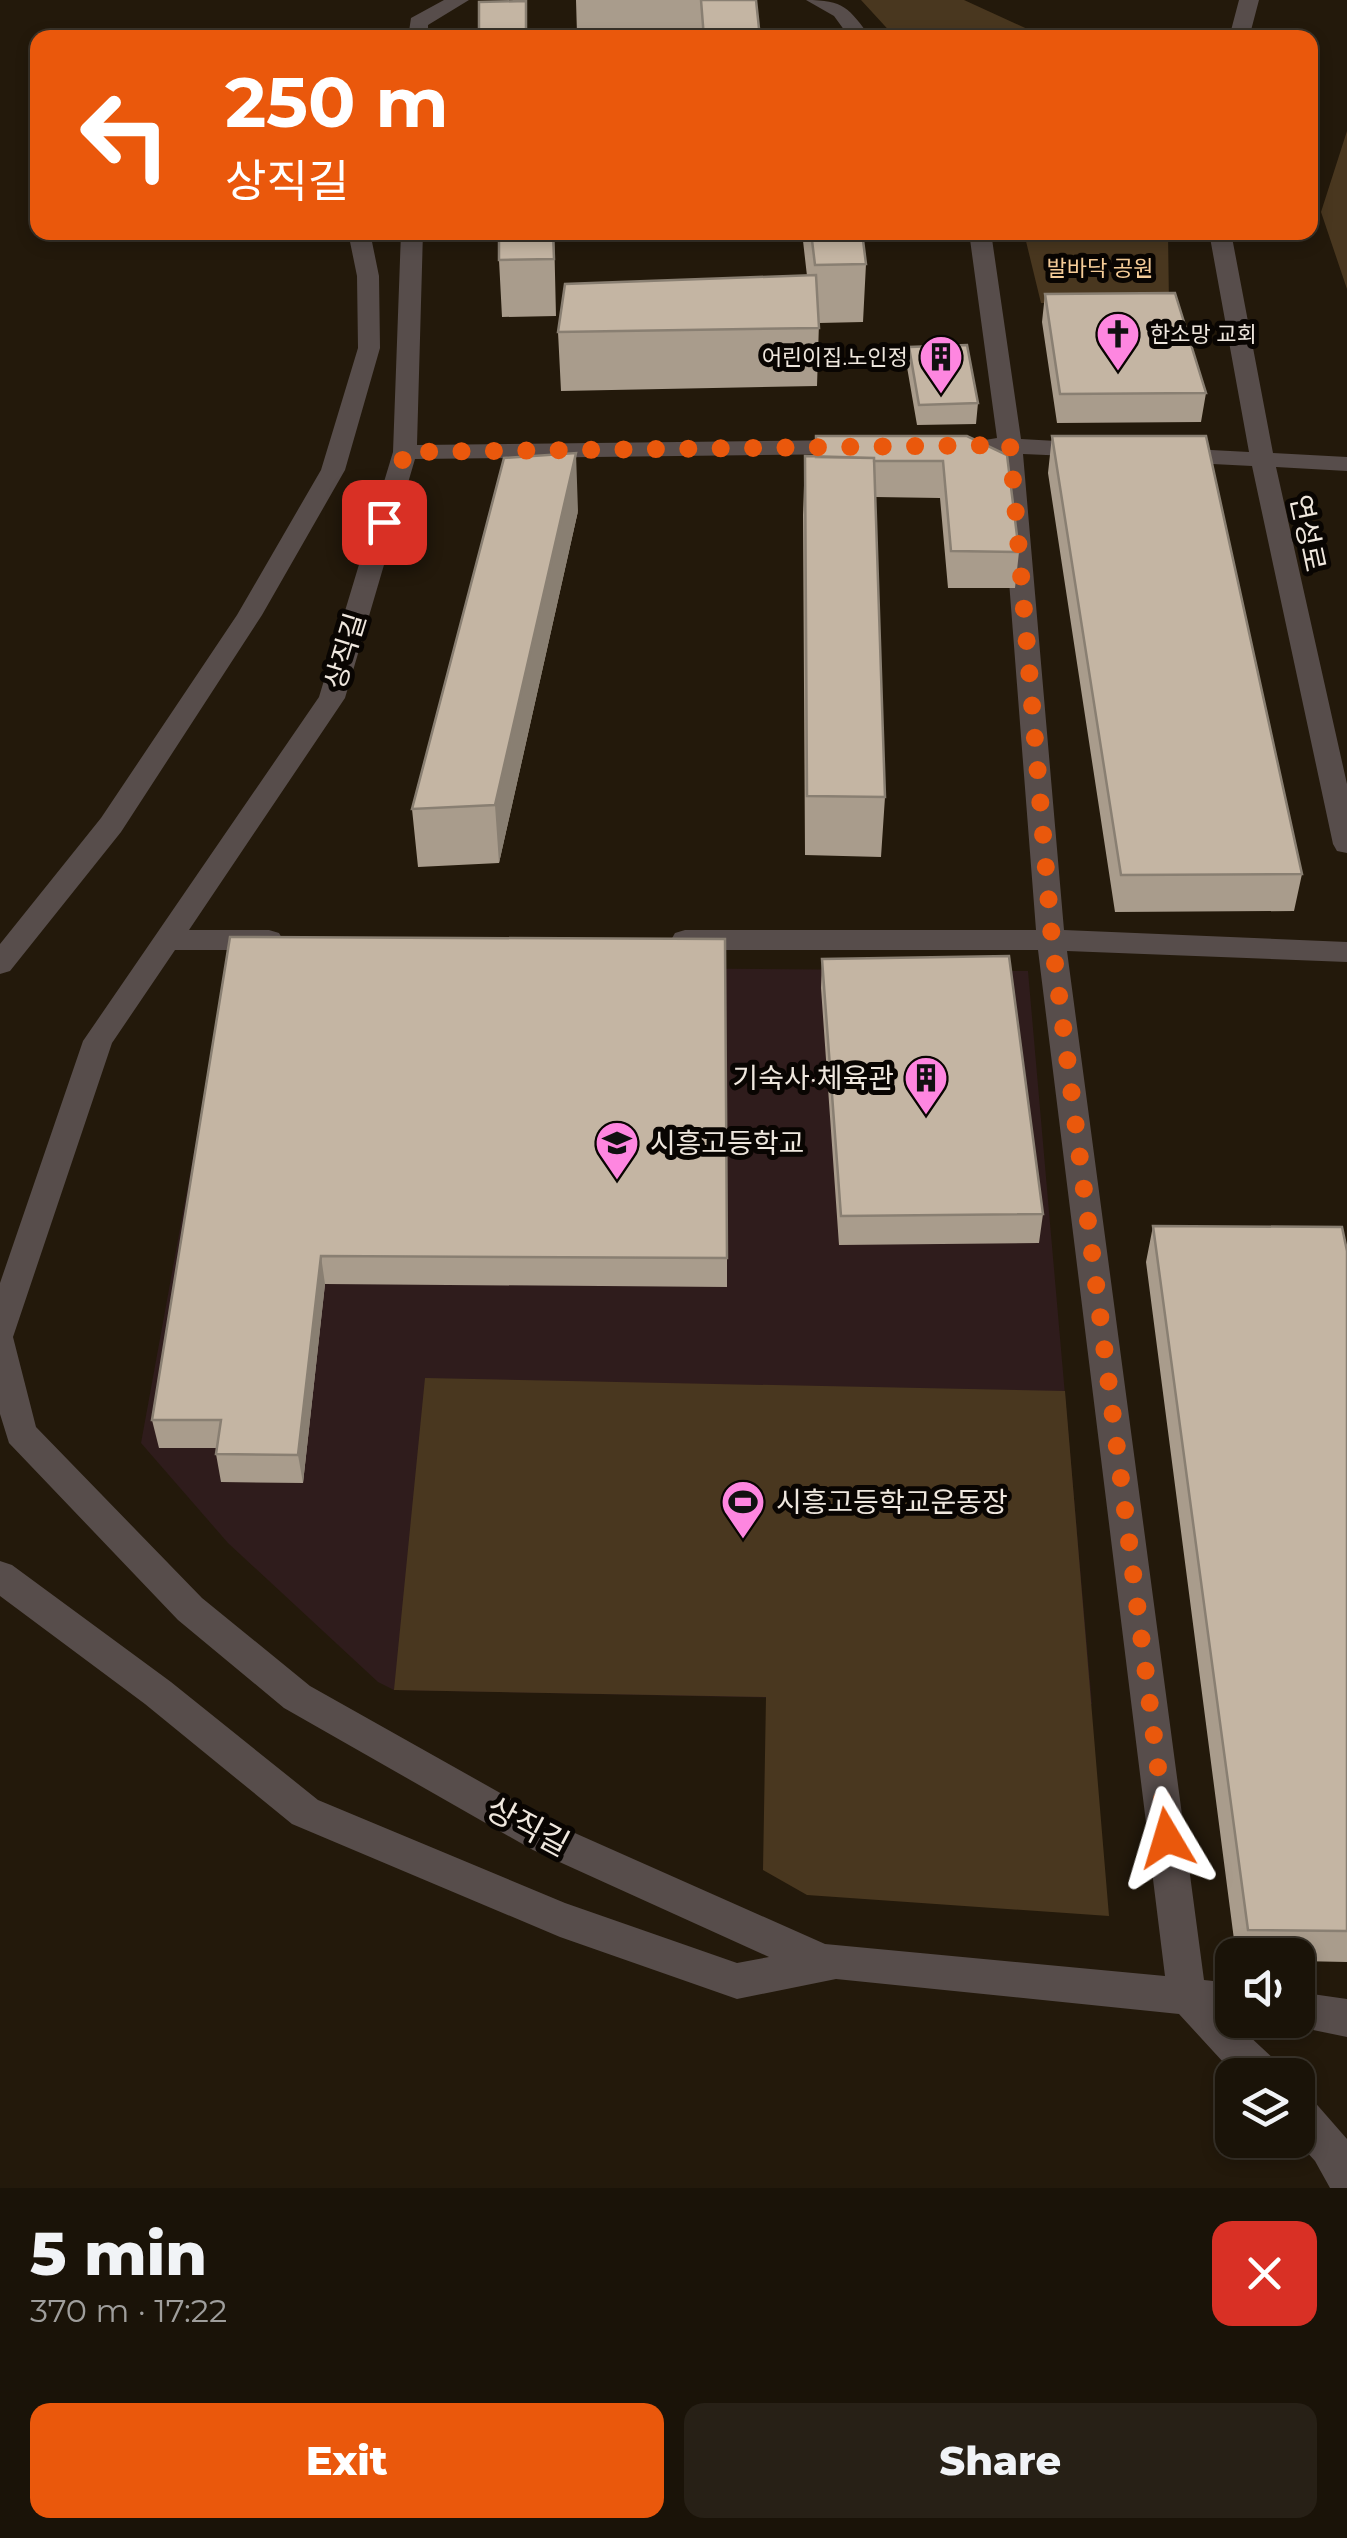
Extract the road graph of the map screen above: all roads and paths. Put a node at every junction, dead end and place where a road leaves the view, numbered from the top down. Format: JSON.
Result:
{"nodes":[{"id":1,"x":460,"y":0,"type":"edge"},
{"id":2,"x":816,"y":0,"type":"edge"},
{"id":3,"x":1249,"y":0,"type":"edge"},
{"id":4,"x":418,"y":30,"type":"edge"},
{"id":5,"x":854,"y":30,"type":"edge"},
{"id":6,"x":1241,"y":30,"type":"edge"},
{"id":7,"x":361,"y":240,"type":"edge"},
{"id":8,"x":412,"y":240,"type":"edge"},
{"id":9,"x":981,"y":240,"type":"edge"},
{"id":10,"x":1221,"y":240,"type":"edge"},
{"id":11,"x":971,"y":445,"type":"edge"},
{"id":12,"x":1010,"y":445,"type":"junction"},
{"id":13,"x":873,"y":446,"type":"edge"},
{"id":14,"x":405,"y":452,"type":"junction"},
{"id":15,"x":1265,"y":462,"type":"junction"},
{"id":16,"x":1347,"y":464,"type":"edge"},
{"id":17,"x":1347,"y":844,"type":"edge"},
{"id":18,"x":168,"y":940,"type":"junction"},
{"id":19,"x":306,"y":940,"type":"edge"},
{"id":20,"x":659,"y":940,"type":"edge"},
{"id":21,"x":1052,"y":940,"type":"junction"},
{"id":22,"x":1347,"y":952,"type":"edge"},
{"id":23,"x":0,"y":964,"type":"edge"},
{"id":24,"x":0,"y":1330,"type":"edge"},
{"id":25,"x":0,"y":1344,"type":"edge"},
{"id":26,"x":0,"y":1576,"type":"edge"},
{"id":27,"x":828,"y":1964,"type":"junction"},
{"id":28,"x":1187,"y":1995,"type":"junction"},
{"id":29,"x":1215,"y":1999,"type":"edge"},
{"id":30,"x":1315,"y":2013,"type":"edge"},
{"id":31,"x":1347,"y":2018,"type":"edge"},
{"id":32,"x":1246,"y":2058,"type":"edge"},
{"id":33,"x":1315,"y":2132,"type":"edge"},
{"id":34,"x":1347,"y":2178,"type":"edge"},
{"id":35,"x":1334,"y":2188,"type":"edge"}],
"edges":[{"from":1,"to":4,"type":"street"},
{"from":2,"to":5,"type":"street"},
{"from":3,"to":6,"type":"street"},
{"from":7,"to":23,"type":"street"},
{"from":8,"to":14,"type":"street","name":"상직길"},
{"from":9,"to":12,"type":"street"},
{"from":10,"to":15,"type":"street","name":"연성로"},
{"from":11,"to":12,"type":"street"},
{"from":12,"to":15,"type":"street"},
{"from":12,"to":21,"type":"street"},
{"from":13,"to":14,"type":"street"},
{"from":14,"to":18,"type":"street","name":"상직길"},
{"from":15,"to":16,"type":"street"},
{"from":15,"to":17,"type":"street","name":"연성로"},
{"from":18,"to":19,"type":"street"},
{"from":18,"to":24,"type":"street","name":"상직길"},
{"from":20,"to":21,"type":"street"},
{"from":21,"to":22,"type":"street"},
{"from":21,"to":28,"type":"street"},
{"from":25,"to":27,"type":"street","name":"상직길"},
{"from":26,"to":27,"type":"street"},
{"from":27,"to":28,"type":"street","name":"상직길"},
{"from":28,"to":29,"type":"street","name":"상직길"},
{"from":28,"to":32,"type":"street"},
{"from":30,"to":31,"type":"street"},
{"from":33,"to":34,"type":"street"},
{"from":34,"to":35,"type":"street"}]}
